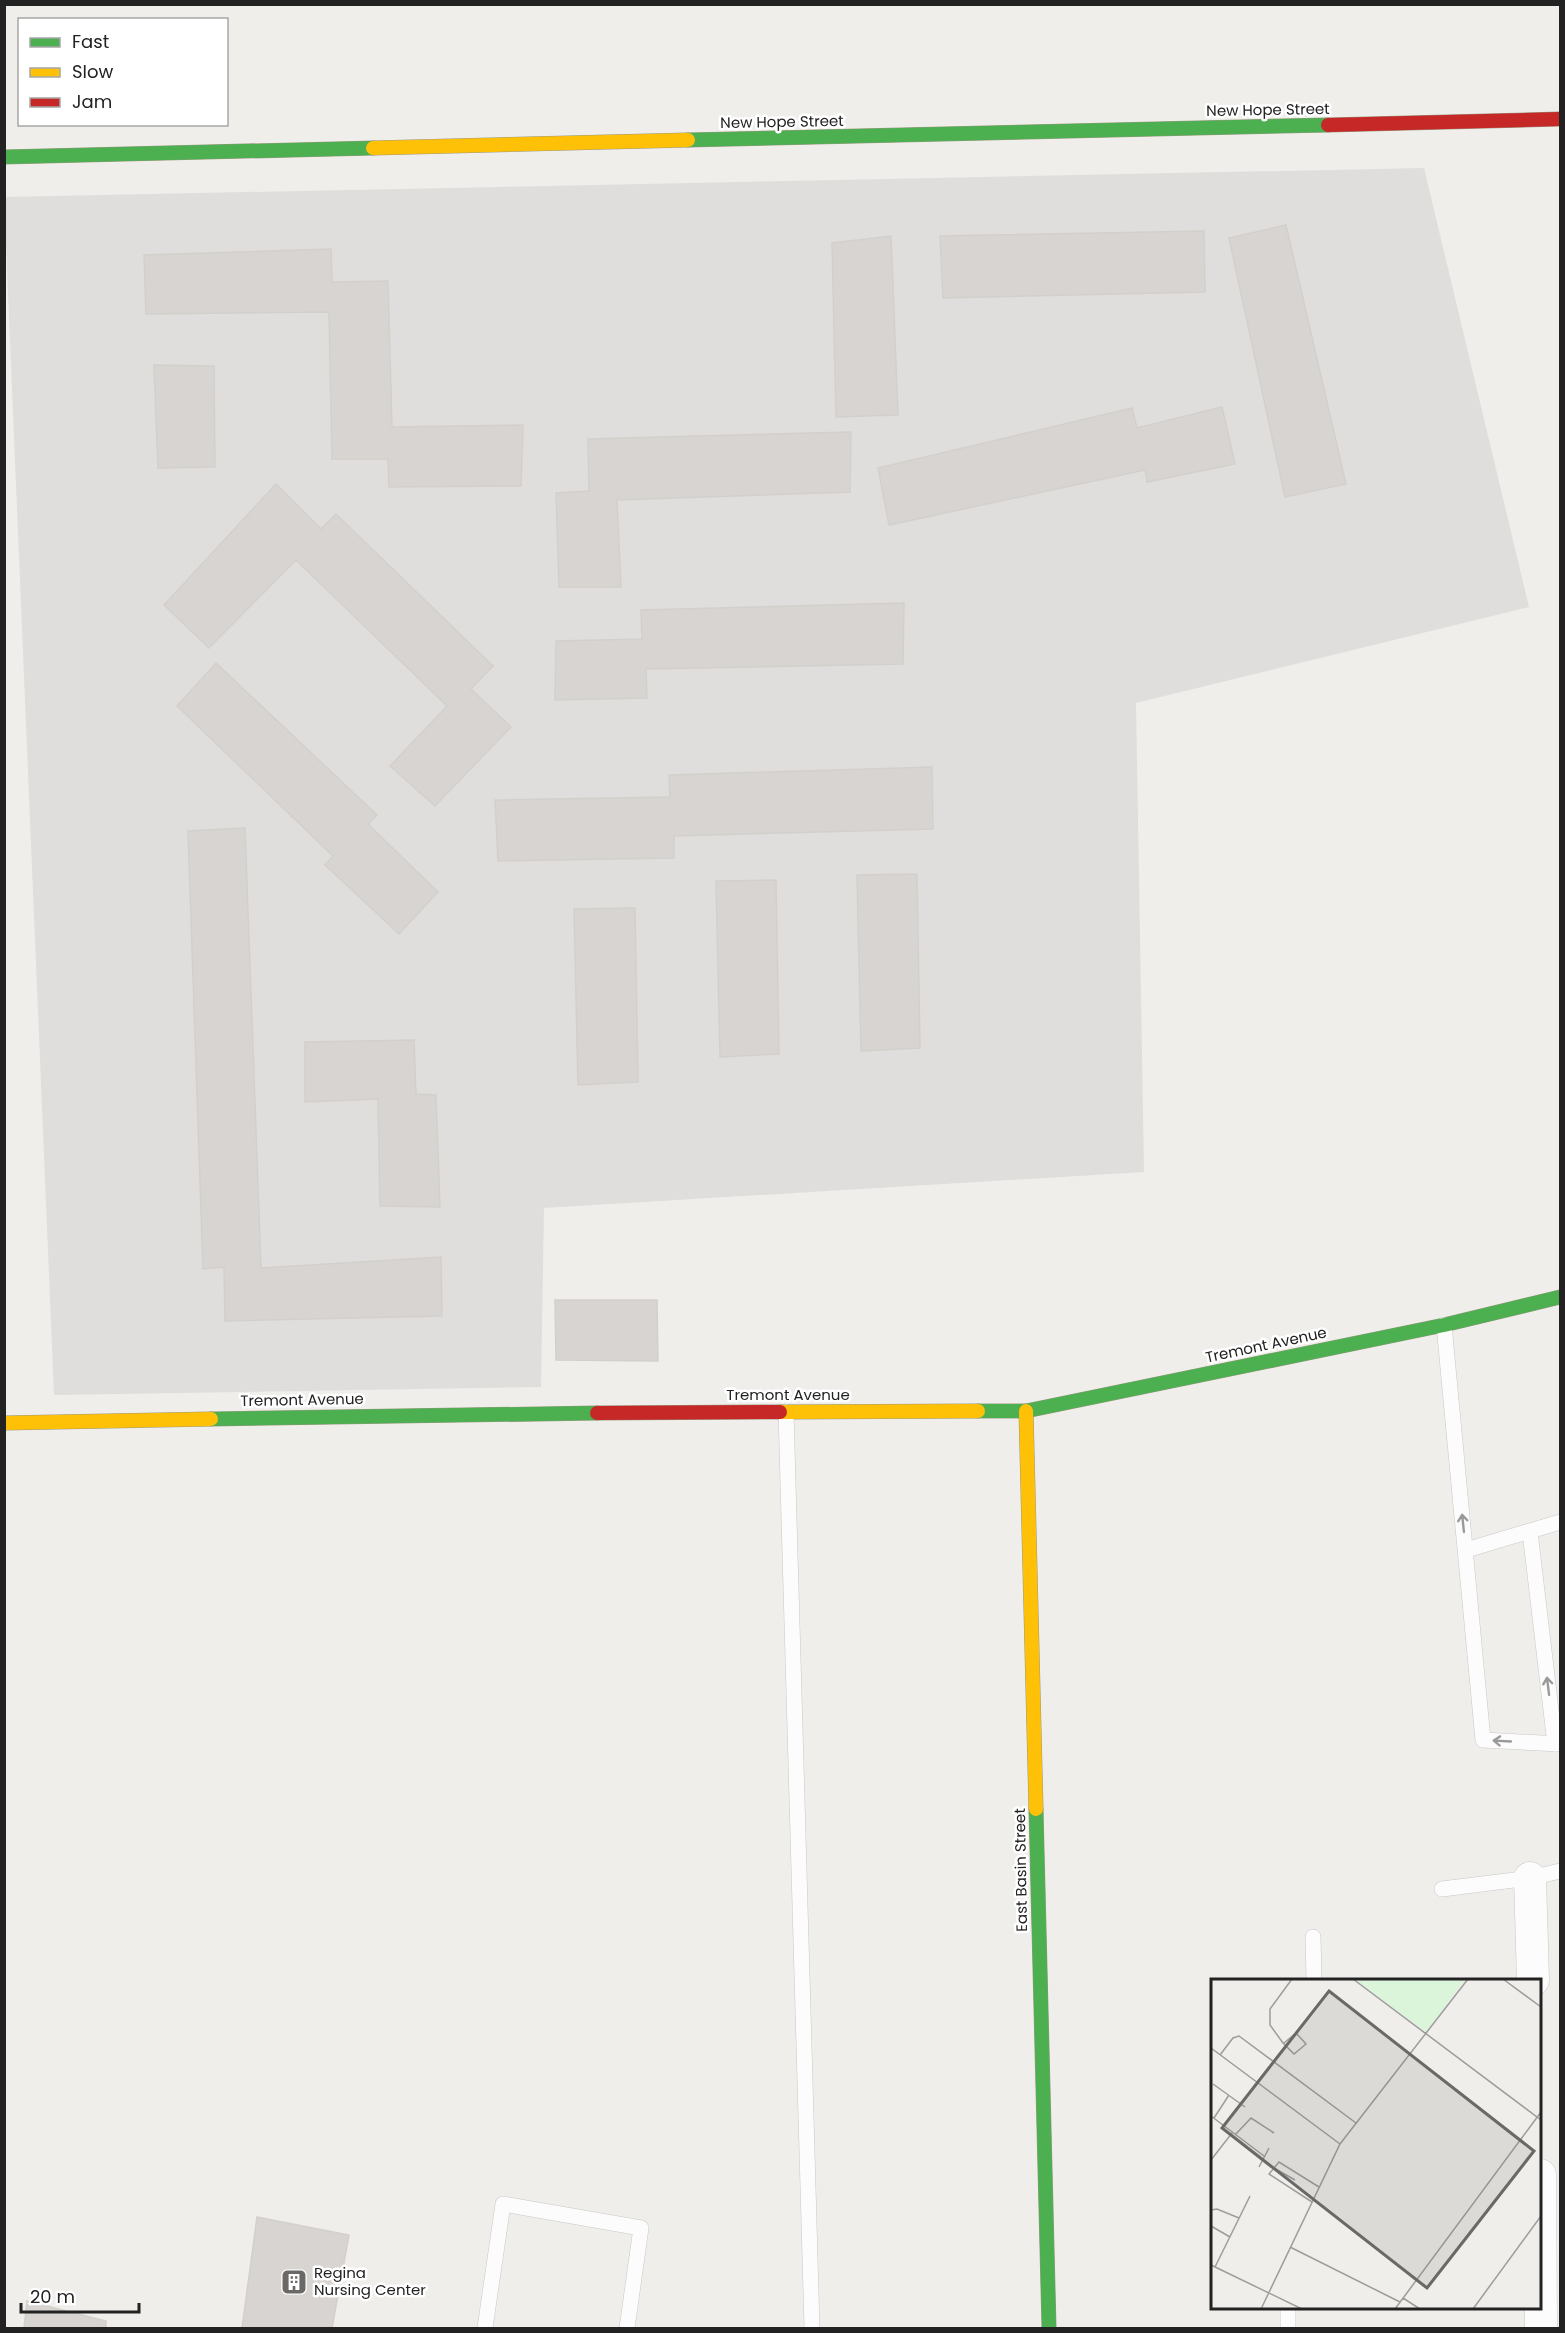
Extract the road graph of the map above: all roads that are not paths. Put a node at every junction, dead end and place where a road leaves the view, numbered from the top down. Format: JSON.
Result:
{"nodes":[{"id":1,"x":1560,"y":119,"type":"edge"},
{"id":2,"x":4,"y":157,"type":"edge"},
{"id":3,"x":1560,"y":1297,"type":"edge"},
{"id":4,"x":1444,"y":1325,"type":"junction"},
{"id":5,"x":1026,"y":1411,"type":"junction"},
{"id":6,"x":786,"y":1412,"type":"junction"},
{"id":7,"x":4,"y":1423,"type":"edge"},
{"id":8,"x":1560,"y":1522,"type":"edge"},
{"id":9,"x":1530,"y":1532,"type":"junction"},
{"id":10,"x":1466,"y":1550,"type":"junction"},
{"id":11,"x":1558,"y":1744,"type":"edge"},
{"id":12,"x":1560,"y":1871,"type":"edge"},
{"id":13,"x":1530,"y":1878,"type":"junction"},
{"id":14,"x":1442,"y":1889,"type":"dead end"},
{"id":15,"x":1312,"y":1937,"type":"dead end"},
{"id":16,"x":1314,"y":1979,"type":"edge"},
{"id":17,"x":1533,"y":1979,"type":"edge"},
{"id":18,"x":1541,"y":2197,"type":"edge"},
{"id":19,"x":1551,"y":2237,"type":"edge"},
{"id":20,"x":1288,"y":2309,"type":"edge"},
{"id":21,"x":485,"y":2328,"type":"edge"},
{"id":22,"x":627,"y":2328,"type":"edge"},
{"id":23,"x":812,"y":2328,"type":"edge"},
{"id":24,"x":1049,"y":2328,"type":"edge"},
{"id":25,"x":1288,"y":2328,"type":"edge"},
{"id":26,"x":1541,"y":2328,"type":"edge"}],
"edges":[{"from":1,"to":2,"type":"street","name":"New Hope Street"},
{"from":3,"to":4,"type":"street","name":"Tremont Avenue"},
{"from":4,"to":5,"type":"street","name":"Tremont Avenue"},
{"from":10,"to":4,"type":"lane","one_way":true},
{"from":5,"to":6,"type":"street","name":"Tremont Avenue"},
{"from":5,"to":24,"type":"street","name":"East Basin Street"},
{"from":6,"to":7,"type":"street","name":"Tremont Avenue"},
{"from":6,"to":23,"type":"lane"},
{"from":8,"to":9,"type":"lane"},
{"from":9,"to":10,"type":"lane"},
{"from":11,"to":9,"type":"lane","one_way":true},
{"from":11,"to":10,"type":"lane","one_way":true},
{"from":12,"to":13,"type":"lane"},
{"from":13,"to":14,"type":"lane"},
{"from":13,"to":17,"type":"street"},
{"from":15,"to":16,"type":"lane"},
{"from":18,"to":19,"type":"street"},
{"from":19,"to":26,"type":"street"},
{"from":20,"to":25,"type":"lane"},
{"from":21,"to":22,"type":"lane"}]}
